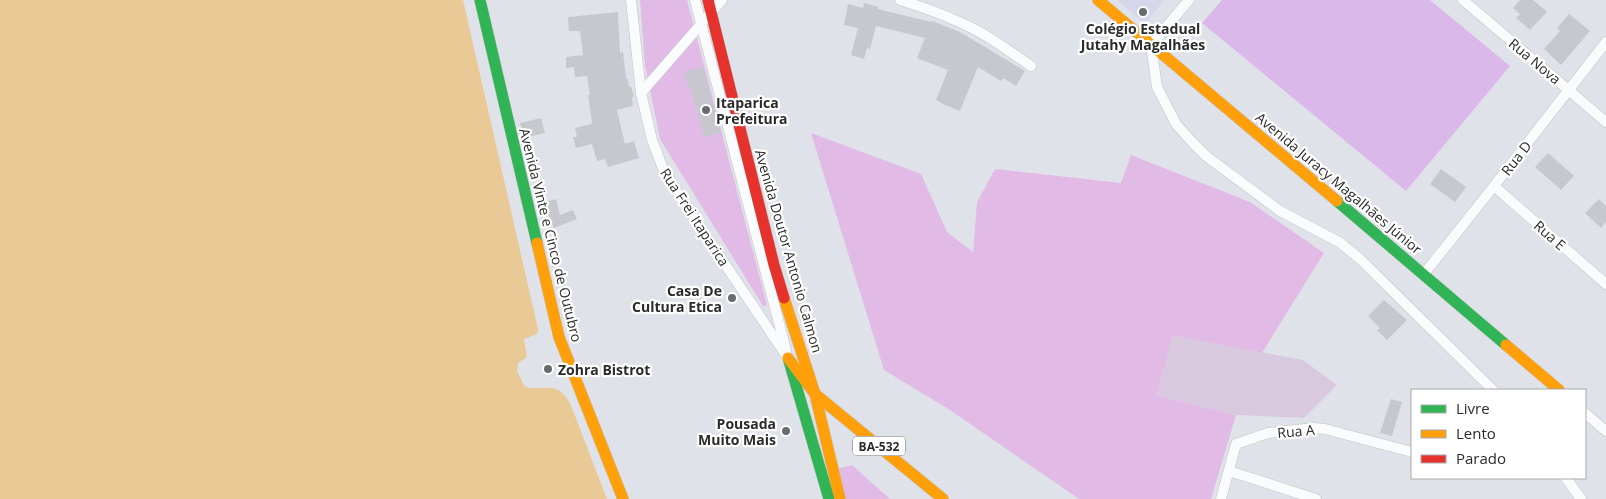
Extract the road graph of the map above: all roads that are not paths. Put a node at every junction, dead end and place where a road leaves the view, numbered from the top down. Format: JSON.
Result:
{"nodes":[{"id":1,"x":480,"y":0,"type":"edge"},
{"id":2,"x":631,"y":0,"type":"edge"},
{"id":3,"x":695,"y":0,"type":"edge"},
{"id":4,"x":708,"y":0,"type":"edge"},
{"id":5,"x":722,"y":0,"type":"edge"},
{"id":6,"x":900,"y":0,"type":"edge"},
{"id":7,"x":1098,"y":0,"type":"edge"},
{"id":8,"x":1189,"y":0,"type":"edge"},
{"id":9,"x":1462,"y":0,"type":"edge"},
{"id":10,"x":710,"y":14,"type":"junction"},
{"id":11,"x":702,"y":24,"type":"junction"},
{"id":12,"x":1606,"y":42,"type":"edge"},
{"id":13,"x":1151,"y":45,"type":"junction"},
{"id":14,"x":1031,"y":66,"type":"dead end"},
{"id":15,"x":1569,"y":90,"type":"junction"},
{"id":16,"x":641,"y":93,"type":"junction"},
{"id":17,"x":1606,"y":122,"type":"edge"},
{"id":18,"x":745,"y":174,"type":"junction"},
{"id":19,"x":1494,"y":186,"type":"junction"},
{"id":20,"x":769,"y":265,"type":"junction"},
{"id":21,"x":1424,"y":274,"type":"junction"},
{"id":22,"x":1606,"y":284,"type":"edge"},
{"id":23,"x":788,"y":358,"type":"junction"},
{"id":24,"x":1492,"y":389,"type":"edge"},
{"id":25,"x":1558,"y":389,"type":"edge"},
{"id":26,"x":815,"y":394,"type":"junction"},
{"id":27,"x":1586,"y":414,"type":"edge"},
{"id":28,"x":1606,"y":431,"type":"edge"},
{"id":29,"x":1411,"y":452,"type":"edge"},
{"id":30,"x":1229,"y":472,"type":"junction"},
{"id":31,"x":1567,"y":479,"type":"edge"},
{"id":32,"x":835,"y":498,"type":"edge"},
{"id":33,"x":623,"y":499,"type":"edge"},
{"id":34,"x":943,"y":499,"type":"edge"},
{"id":35,"x":1221,"y":499,"type":"edge"},
{"id":36,"x":1316,"y":499,"type":"edge"},
{"id":37,"x":1581,"y":499,"type":"edge"}],
"edges":[{"from":1,"to":33,"type":"street","name":"Avenida Vinte e Cinco de Outubro"},
{"from":2,"to":16,"type":"street","name":"Rua Frei Itaparica","number":"BA-532"},
{"from":3,"to":11,"type":"street","name":"Avenida Doutor Antonio Calmon","number":"BA-532"},
{"from":4,"to":10,"type":"street","name":"Avenida Doutor Antonio Calmon","number":"BA-532"},
{"from":5,"to":10,"type":"street"},
{"from":6,"to":14,"type":"street"},
{"from":7,"to":13,"type":"street","name":"Avenida Juracy Magalhães Júnior"},
{"from":8,"to":13,"type":"street"},
{"from":9,"to":15,"type":"street","name":"Rua Nova"},
{"from":10,"to":11,"type":"street"},
{"from":10,"to":18,"type":"street","name":"Avenida Doutor Antonio Calmon","number":"BA-532"},
{"from":11,"to":16,"type":"street"},
{"from":11,"to":18,"type":"street","name":"Avenida Doutor Antonio Calmon","number":"BA-532"},
{"from":12,"to":15,"type":"street","name":"Rua D"},
{"from":13,"to":21,"type":"street","name":"Avenida Juracy Magalhães Júnior"},
{"from":13,"to":24,"type":"street"},
{"from":15,"to":17,"type":"street","name":"Rua Nova"},
{"from":15,"to":19,"type":"street","name":"Rua D"},
{"from":16,"to":23,"type":"street","name":"Rua Frei Itaparica","number":"BA-532"},
{"from":18,"to":20,"type":"street","name":"Avenida Doutor Antonio Calmon","number":"BA-532"},
{"from":19,"to":21,"type":"street","name":"Rua D"},
{"from":19,"to":22,"type":"street","name":"Rua E"},
{"from":20,"to":23,"type":"street","name":"Avenida Doutor Antonio Calmon","number":"BA-532"},
{"from":20,"to":26,"type":"street","name":"Avenida Doutor Antonio Calmon","number":"BA-532"},
{"from":21,"to":25,"type":"street","name":"Avenida Juracy Magalhães Júnior"},
{"from":23,"to":26,"type":"street","number":"BA-532"},
{"from":23,"to":32,"type":"street"},
{"from":26,"to":32,"type":"street","name":"Avenida Doutor Antonio Calmon"},
{"from":26,"to":34,"type":"street","number":"BA-532"},
{"from":27,"to":28,"type":"street"},
{"from":29,"to":30,"type":"street","name":"Rua A"},
{"from":30,"to":35,"type":"street","name":"Rua A"},
{"from":30,"to":36,"type":"street"},
{"from":31,"to":37,"type":"street"}]}
